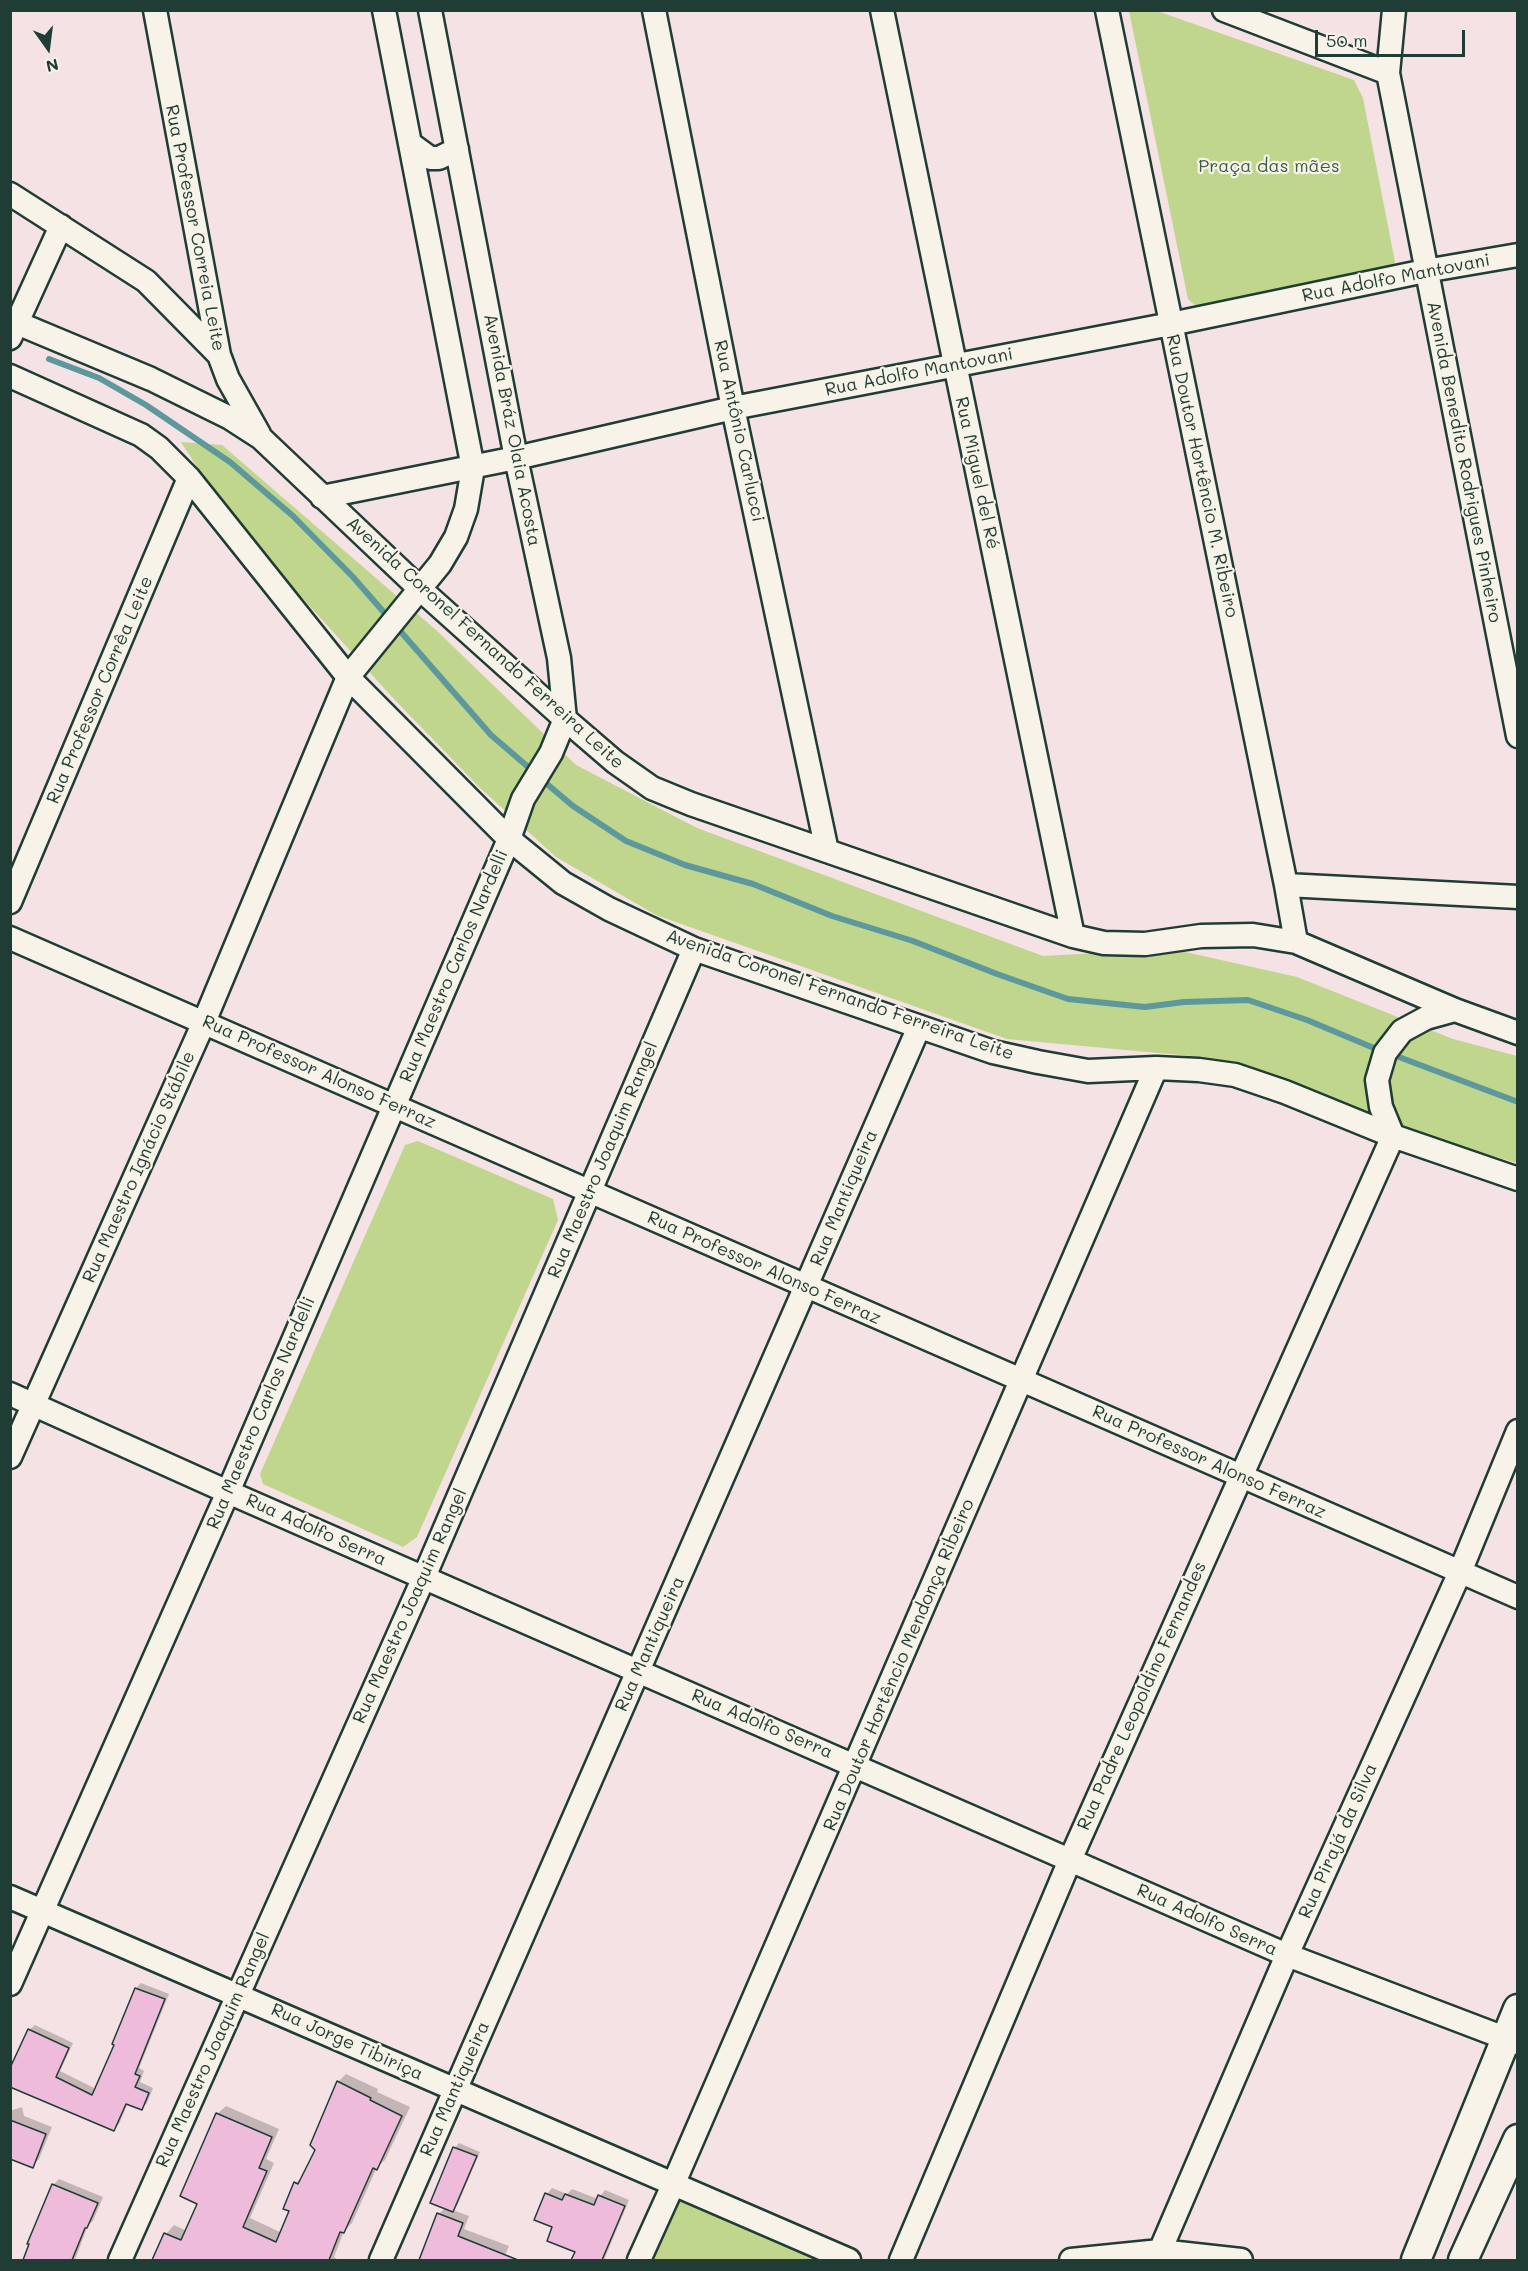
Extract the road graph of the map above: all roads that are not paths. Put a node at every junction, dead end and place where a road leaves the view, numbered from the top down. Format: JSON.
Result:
{"nodes":[{"id":1,"x":155,"y":10,"type":"edge"},
{"id":2,"x":384,"y":10,"type":"edge"},
{"id":3,"x":430,"y":10,"type":"edge"},
{"id":4,"x":654,"y":10,"type":"edge"},
{"id":5,"x":882,"y":10,"type":"edge"},
{"id":6,"x":1107,"y":10,"type":"edge"},
{"id":7,"x":1224,"y":10,"type":"edge"},
{"id":8,"x":1394,"y":10,"type":"edge"},
{"id":9,"x":1388,"y":73,"type":"junction"},
{"id":10,"x":411,"y":144,"type":"junction"},
{"id":11,"x":457,"y":149,"type":"junction"},
{"id":12,"x":10,"y":194,"type":"edge"},
{"id":13,"x":61,"y":226,"type":"junction"},
{"id":14,"x":1518,"y":255,"type":"edge"},
{"id":15,"x":1425,"y":271,"type":"junction"},
{"id":16,"x":1171,"y":324,"type":"junction"},
{"id":17,"x":13,"y":327,"type":"edge"},
{"id":18,"x":219,"y":355,"type":"junction"},
{"id":19,"x":954,"y":365,"type":"junction"},
{"id":20,"x":10,"y":376,"type":"edge"},
{"id":21,"x":733,"y":408,"type":"junction"},
{"id":22,"x":261,"y":438,"type":"junction"},
{"id":23,"x":516,"y":458,"type":"junction"},
{"id":24,"x":473,"y":468,"type":"junction"},
{"id":25,"x":189,"y":478,"type":"junction"},
{"id":26,"x":322,"y":498,"type":"junction"},
{"id":27,"x":419,"y":588,"type":"junction"},
{"id":28,"x":348,"y":676,"type":"junction"},
{"id":29,"x":1512,"y":680,"type":"edge"},
{"id":30,"x":566,"y":719,"type":"junction"},
{"id":31,"x":1518,"y":736,"type":"edge"},
{"id":32,"x":509,"y":839,"type":"junction"},
{"id":33,"x":827,"y":851,"type":"junction"},
{"id":34,"x":1286,"y":885,"type":"junction"},
{"id":35,"x":1518,"y":897,"type":"edge"},
{"id":36,"x":10,"y":902,"type":"edge"},
{"id":37,"x":1073,"y":936,"type":"junction"},
{"id":38,"x":10,"y":938,"type":"edge"},
{"id":39,"x":1296,"y":942,"type":"junction"},
{"id":40,"x":694,"y":949,"type":"junction"},
{"id":41,"x":1455,"y":1010,"type":"junction"},
{"id":42,"x":204,"y":1022,"type":"junction"},
{"id":43,"x":919,"y":1027,"type":"junction"},
{"id":44,"x":1518,"y":1033,"type":"edge"},
{"id":45,"x":1156,"y":1068,"type":"junction"},
{"id":46,"x":393,"y":1105,"type":"junction"},
{"id":47,"x":1393,"y":1136,"type":"junction"},
{"id":48,"x":1518,"y":1179,"type":"edge"},
{"id":49,"x":590,"y":1191,"type":"junction"},
{"id":50,"x":806,"y":1287,"type":"junction"},
{"id":51,"x":1022,"y":1380,"type":"junction"},
{"id":52,"x":10,"y":1394,"type":"edge"},
{"id":53,"x":33,"y":1404,"type":"junction"},
{"id":54,"x":1518,"y":1431,"type":"edge"},
{"id":55,"x":10,"y":1457,"type":"edge"},
{"id":56,"x":1240,"y":1476,"type":"junction"},
{"id":57,"x":228,"y":1492,"type":"junction"},
{"id":58,"x":1460,"y":1572,"type":"junction"},
{"id":59,"x":424,"y":1577,"type":"junction"},
{"id":60,"x":1518,"y":1597,"type":"edge"},
{"id":61,"x":639,"y":1671,"type":"junction"},
{"id":62,"x":856,"y":1765,"type":"junction"},
{"id":63,"x":1070,"y":1860,"type":"junction"},
{"id":64,"x":10,"y":1897,"type":"edge"},
{"id":65,"x":43,"y":1911,"type":"junction"},
{"id":66,"x":1287,"y":1955,"type":"junction"},
{"id":67,"x":10,"y":1984,"type":"edge"},
{"id":68,"x":238,"y":1994,"type":"junction"},
{"id":69,"x":1518,"y":2009,"type":"edge"},
{"id":70,"x":1511,"y":2040,"type":"edge"},
{"id":71,"x":455,"y":2090,"type":"junction"},
{"id":72,"x":1518,"y":2139,"type":"edge"},
{"id":73,"x":673,"y":2185,"type":"junction"},
{"id":74,"x":1161,"y":2251,"type":"junction"},
{"id":75,"x":1418,"y":2255,"type":"edge"},
{"id":76,"x":120,"y":2260,"type":"edge"},
{"id":77,"x":381,"y":2260,"type":"edge"},
{"id":78,"x":639,"y":2260,"type":"edge"},
{"id":79,"x":849,"y":2260,"type":"edge"},
{"id":80,"x":901,"y":2260,"type":"edge"},
{"id":81,"x":1071,"y":2260,"type":"edge"},
{"id":82,"x":1241,"y":2260,"type":"edge"},
{"id":83,"x":1447,"y":2260,"type":"edge"},
{"id":84,"x":1463,"y":2260,"type":"edge"}],
"edges":[{"from":1,"to":18,"type":"street","name":"Rua Professor Correia Leite"},
{"from":2,"to":10,"type":"street"},
{"from":3,"to":11,"type":"street","name":"Avenida Bráz Olaia Acosta"},
{"from":4,"to":21,"type":"street","name":"Rua Antônio Carlucci"},
{"from":5,"to":19,"type":"street","name":"Rua Miguel del Ré"},
{"from":6,"to":16,"type":"street","name":"Rua Doutor Hortêncio M. Ribeiro"},
{"from":7,"to":9,"type":"street"},
{"from":8,"to":9,"type":"street","name":"Avenida Benedito Rodrigues Pinheiro"},
{"from":9,"to":15,"type":"street","name":"Avenida Benedito Rodrigues Pinheiro"},
{"from":10,"to":11,"type":"street"},
{"from":10,"to":24,"type":"street"},
{"from":11,"to":23,"type":"street","name":"Avenida Bráz Olaia Acosta"},
{"from":12,"to":13,"type":"street"},
{"from":13,"to":17,"type":"street"},
{"from":13,"to":18,"type":"street"},
{"from":14,"to":15,"type":"street","name":"Rua Adolfo Mantovani"},
{"from":15,"to":16,"type":"street","name":"Rua Adolfo Mantovani"},
{"from":15,"to":29,"type":"street","name":"Avenida Benedito Rodrigues Pinheiro"},
{"from":16,"to":19,"type":"street","name":"Rua Adolfo Mantovani"},
{"from":16,"to":34,"type":"street","name":"Rua Doutor Hortêncio M. Ribeiro"},
{"from":17,"to":22,"type":"street"},
{"from":18,"to":22,"type":"street","name":"Rua Professor Correia Leite"},
{"from":19,"to":21,"type":"street","name":"Rua Adolfo Mantovani"},
{"from":19,"to":37,"type":"street","name":"Rua Miguel del Ré"},
{"from":20,"to":25,"type":"street","name":"Avenida Coronel Fernando Ferreira Leite"},
{"from":21,"to":23,"type":"street","name":"Rua Adolfo Mantovani"},
{"from":21,"to":33,"type":"street","name":"Rua Antônio Carlucci"},
{"from":22,"to":26,"type":"street","name":"Avenida Coronel Fernando Ferreira Leite"},
{"from":23,"to":24,"type":"street","name":"Rua Adolfo Mantovani"},
{"from":23,"to":30,"type":"street","name":"Avenida Bráz Olaia Acosta"},
{"from":24,"to":26,"type":"street","name":"Rua Adolfo Mantovani"},
{"from":24,"to":27,"type":"street"},
{"from":25,"to":28,"type":"street","name":"Avenida Coronel Fernando Ferreira Leite"},
{"from":25,"to":36,"type":"street","name":"Rua Professor Corrêa Leite"},
{"from":26,"to":27,"type":"street","name":"Avenida Coronel Fernando Ferreira Leite"},
{"from":27,"to":28,"type":"street"},
{"from":27,"to":30,"type":"street","name":"Avenida Coronel Fernando Ferreira Leite"},
{"from":28,"to":32,"type":"street","name":"Avenida Coronel Fernando Ferreira Leite"},
{"from":28,"to":42,"type":"street","name":"Rua Maestro Ignácio Stábile"},
{"from":29,"to":31,"type":"street","name":"Avenida Benedito Rodrigues Pinheiro"},
{"from":30,"to":32,"type":"street"},
{"from":30,"to":33,"type":"street","name":"Avenida Coronel Fernando Ferreira Leite"},
{"from":32,"to":40,"type":"street","name":"Avenida Coronel Fernando Ferreira Leite"},
{"from":32,"to":46,"type":"street","name":"Rua Maestro Carlos Nardelli"},
{"from":33,"to":37,"type":"street","name":"Avenida Coronel Fernando Ferreira Leite"},
{"from":34,"to":35,"type":"street"},
{"from":34,"to":39,"type":"street","name":"Rua Doutor Hortêncio M. Ribeiro"},
{"from":37,"to":39,"type":"street","name":"Avenida Coronel Fernando Ferreira Leite"},
{"from":38,"to":42,"type":"street","name":"Rua Professor Alonso Ferraz"},
{"from":39,"to":41,"type":"street","name":"Avenida Coronel Fernando Ferreira Leite"},
{"from":40,"to":43,"type":"street","name":"Avenida Coronel Fernando Ferreira Leite"},
{"from":40,"to":49,"type":"street","name":"Rua Maestro Joaquim Rangel"},
{"from":41,"to":44,"type":"street","name":"Avenida Coronel Fernando Ferreira Leite"},
{"from":41,"to":47,"type":"street"},
{"from":42,"to":46,"type":"street","name":"Rua Professor Alonso Ferraz"},
{"from":42,"to":53,"type":"street","name":"Rua Maestro Ignácio Stábile"},
{"from":43,"to":45,"type":"street","name":"Avenida Coronel Fernando Ferreira Leite"},
{"from":43,"to":50,"type":"street","name":"Rua Mantiqueira"},
{"from":45,"to":47,"type":"street","name":"Avenida Coronel Fernando Ferreira Leite"},
{"from":45,"to":51,"type":"street","name":"Rua Doutor Hortêncio Mendonça Ribeiro"},
{"from":46,"to":49,"type":"street","name":"Rua Professor Alonso Ferraz"},
{"from":46,"to":57,"type":"street","name":"Rua Maestro Carlos Nardelli"},
{"from":47,"to":48,"type":"street","name":"Avenida Coronel Fernando Ferreira Leite"},
{"from":47,"to":56,"type":"street","name":"Rua Padre Leopoldino Fernandes"},
{"from":49,"to":50,"type":"street","name":"Rua Professor Alonso Ferraz"},
{"from":49,"to":59,"type":"street","name":"Rua Maestro Joaquim Rangel"},
{"from":50,"to":51,"type":"street","name":"Rua Professor Alonso Ferraz"},
{"from":50,"to":61,"type":"street","name":"Rua Mantiqueira"},
{"from":51,"to":56,"type":"street","name":"Rua Professor Alonso Ferraz"},
{"from":51,"to":62,"type":"street","name":"Rua Doutor Hortêncio Mendonça Ribeiro"},
{"from":52,"to":53,"type":"street","name":"Rua Adolfo Serra"},
{"from":53,"to":55,"type":"street","name":"Rua Maestro Ignácio Stábile"},
{"from":53,"to":57,"type":"street","name":"Rua Adolfo Serra"},
{"from":54,"to":58,"type":"street","name":"Rua Pirajá da Silva"},
{"from":56,"to":58,"type":"street","name":"Rua Professor Alonso Ferraz"},
{"from":56,"to":63,"type":"street","name":"Rua Padre Leopoldino Fernandes"},
{"from":57,"to":59,"type":"street","name":"Rua Adolfo Serra"},
{"from":57,"to":65,"type":"street","name":"Rua Maestro Carlos Nardelli"},
{"from":58,"to":60,"type":"street","name":"Rua Professor Alonso Ferraz"},
{"from":58,"to":66,"type":"street","name":"Rua Pirajá da Silva"},
{"from":59,"to":61,"type":"street","name":"Rua Adolfo Serra"},
{"from":59,"to":68,"type":"street","name":"Rua Maestro Joaquim Rangel"},
{"from":61,"to":62,"type":"street","name":"Rua Adolfo Serra"},
{"from":61,"to":71,"type":"street","name":"Rua Mantiqueira"},
{"from":62,"to":63,"type":"street","name":"Rua Adolfo Serra"},
{"from":62,"to":73,"type":"street","name":"Rua Doutor Hortêncio Mendonça Ribeiro"},
{"from":63,"to":66,"type":"street","name":"Rua Adolfo Serra"},
{"from":63,"to":80,"type":"street","name":"Rua Padre Leopoldino Fernandes"},
{"from":64,"to":65,"type":"street","name":"Rua Jorge Tibiriça"},
{"from":65,"to":67,"type":"street","name":"Rua Maestro Carlos Nardelli"},
{"from":65,"to":68,"type":"street","name":"Rua Jorge Tibiriça"},
{"from":66,"to":70,"type":"street","name":"Rua Adolfo Serra"},
{"from":66,"to":74,"type":"street","name":"Rua Pirajá da Silva"},
{"from":68,"to":71,"type":"street","name":"Rua Jorge Tibiriça"},
{"from":68,"to":76,"type":"street","name":"Rua Maestro Joaquim Rangel"},
{"from":69,"to":70,"type":"main road"},
{"from":70,"to":75,"type":"main road"},
{"from":71,"to":73,"type":"street","name":"Rua Jorge Tibiriça"},
{"from":71,"to":77,"type":"street","name":"Rua Mantiqueira"},
{"from":72,"to":84,"type":"main road"},
{"from":73,"to":78,"type":"street","name":"Rua Doutor Hortêncio Mendonça Ribeiro"},
{"from":73,"to":79,"type":"street","name":"Rua Jorge Tibiriça"},
{"from":74,"to":81,"type":"street"},
{"from":74,"to":82,"type":"street"},
{"from":75,"to":83,"type":"main road"}]}
